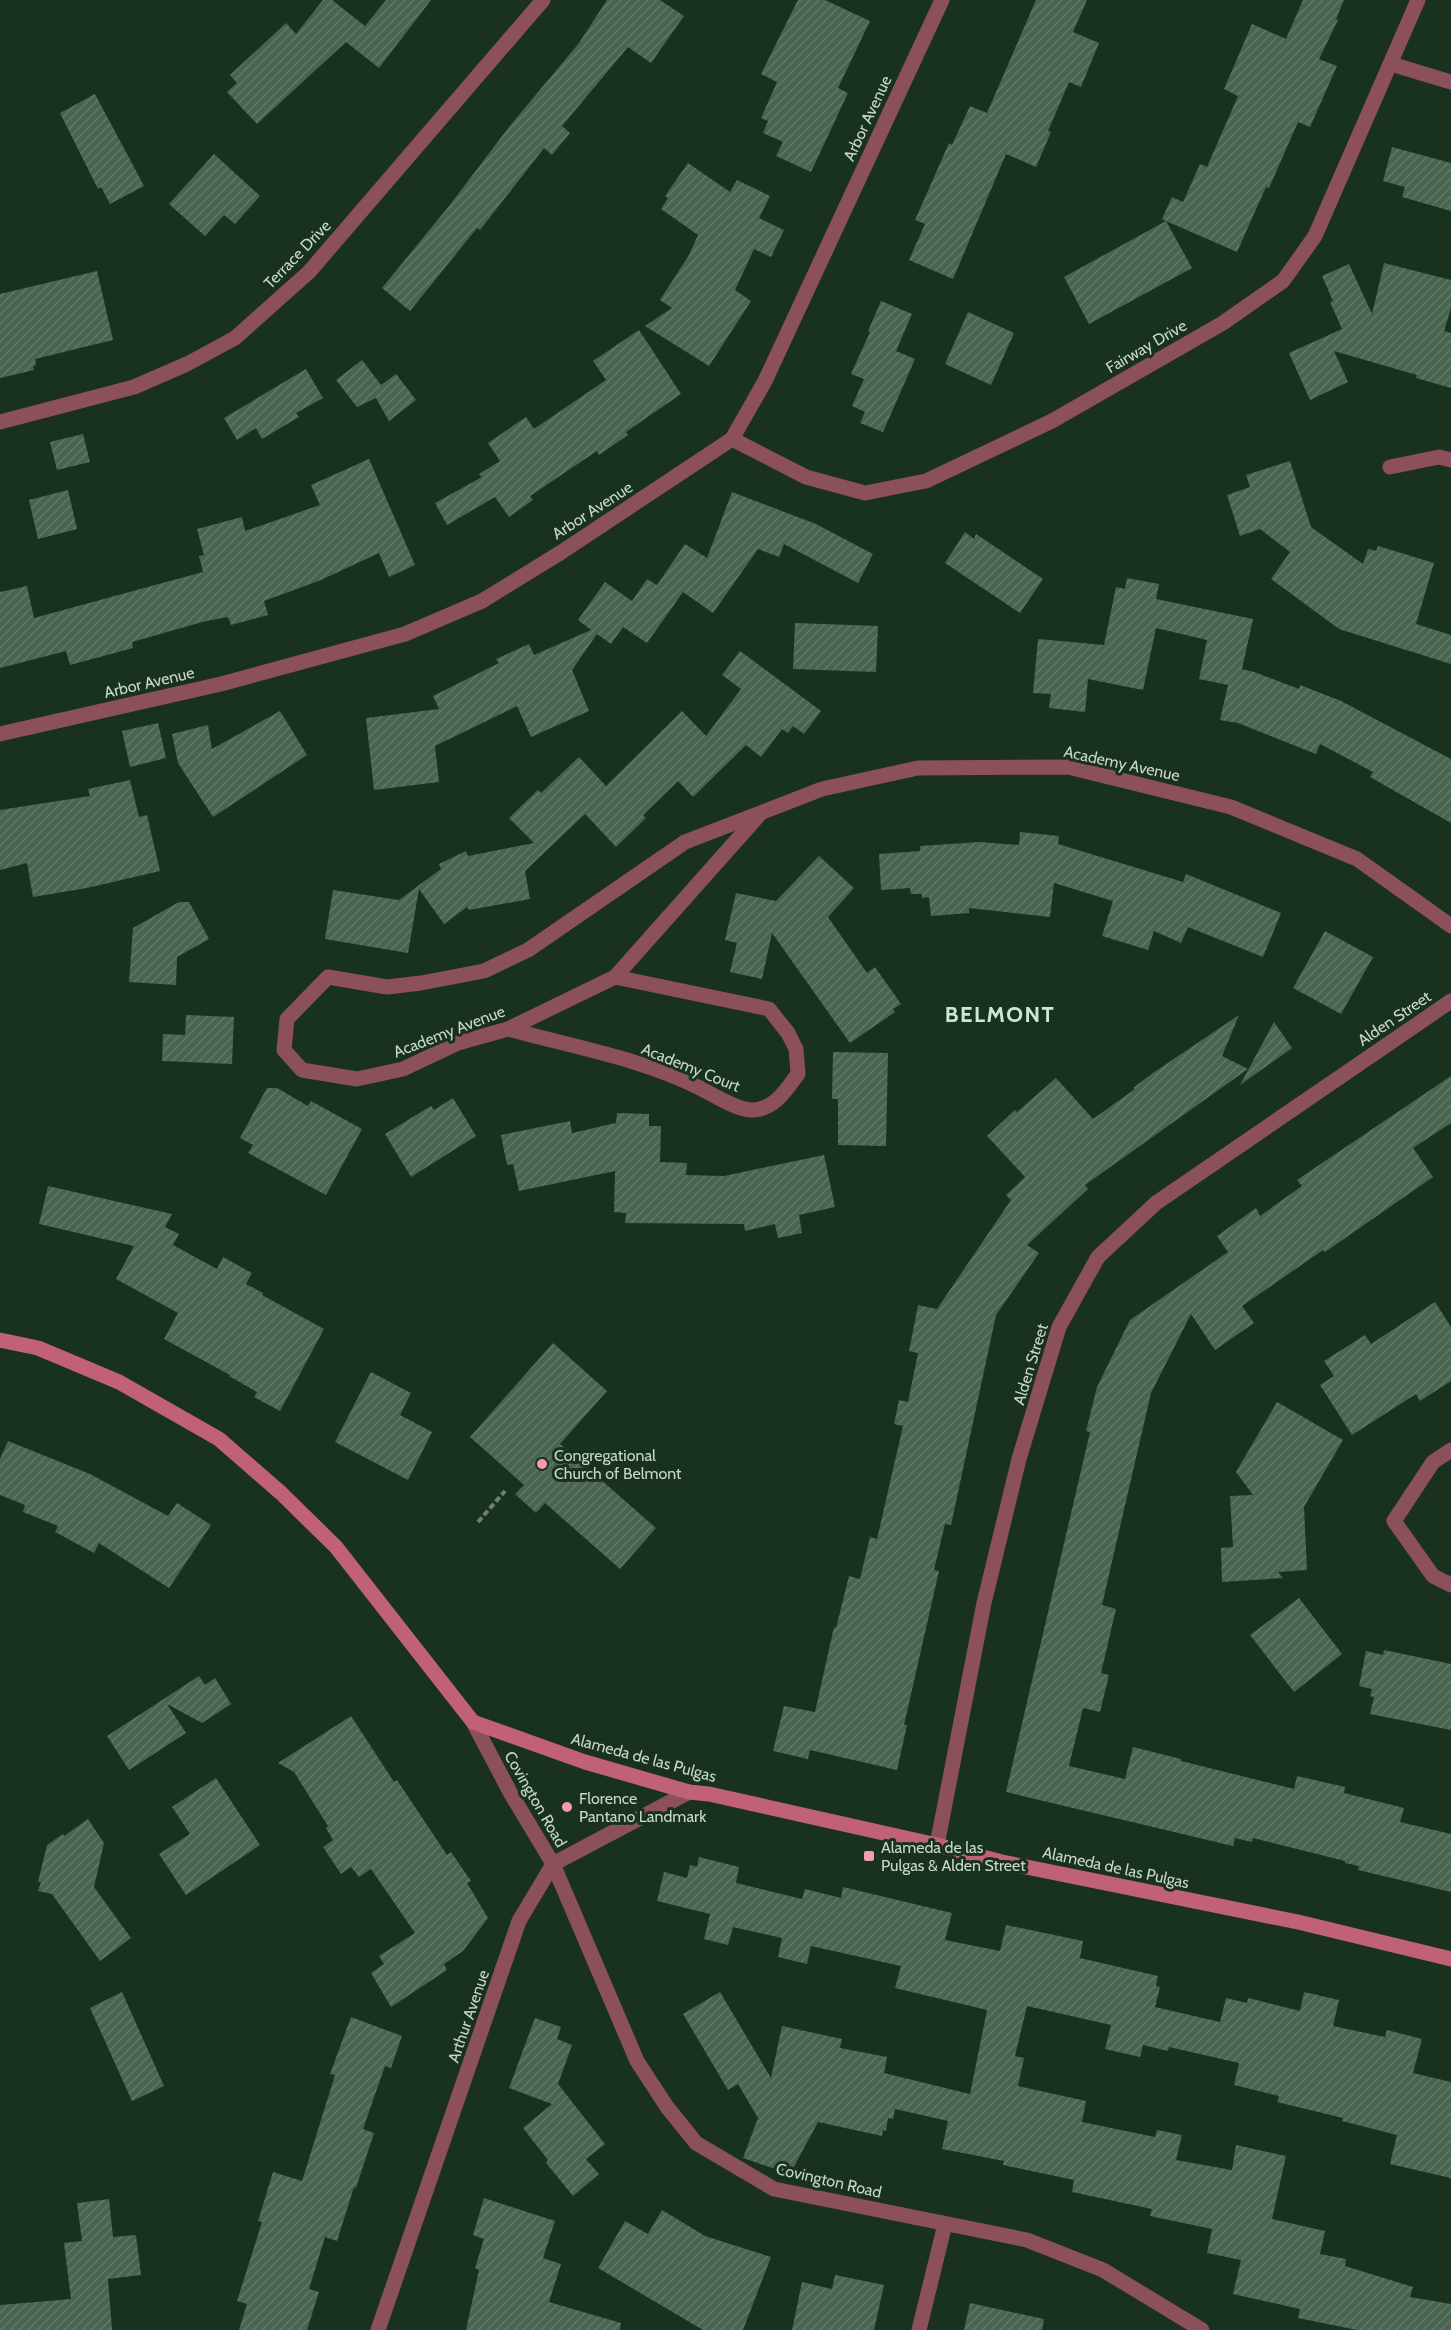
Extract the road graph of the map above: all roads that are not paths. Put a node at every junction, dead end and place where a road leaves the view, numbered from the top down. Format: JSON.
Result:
{"nodes":[{"id":1,"x":543,"y":0,"type":"edge"},
{"id":2,"x":942,"y":0,"type":"edge"},
{"id":3,"x":1418,"y":0,"type":"edge"},
{"id":4,"x":1391,"y":64,"type":"junction"},
{"id":5,"x":1451,"y":82,"type":"edge"},
{"id":6,"x":0,"y":422,"type":"edge"},
{"id":7,"x":732,"y":439,"type":"junction"},
{"id":8,"x":1451,"y":460,"type":"edge"},
{"id":9,"x":1390,"y":467,"type":"dead end"},
{"id":10,"x":0,"y":734,"type":"edge"},
{"id":11,"x":759,"y":815,"type":"junction"},
{"id":12,"x":1451,"y":926,"type":"edge"},
{"id":13,"x":615,"y":977,"type":"junction"},
{"id":14,"x":1451,"y":1001,"type":"edge"},
{"id":15,"x":508,"y":1029,"type":"junction"},
{"id":16,"x":0,"y":1340,"type":"edge"},
{"id":17,"x":1451,"y":1450,"type":"edge"},
{"id":18,"x":1451,"y":1585,"type":"edge"},
{"id":19,"x":473,"y":1722,"type":"junction"},
{"id":20,"x":689,"y":1792,"type":"junction"},
{"id":21,"x":937,"y":1845,"type":"junction"},
{"id":22,"x":553,"y":1864,"type":"junction"},
{"id":23,"x":1451,"y":1959,"type":"edge"},
{"id":24,"x":945,"y":2224,"type":"junction"},
{"id":25,"x":378,"y":2330,"type":"edge"},
{"id":26,"x":920,"y":2330,"type":"edge"},
{"id":27,"x":1202,"y":2330,"type":"edge"}],
"edges":[{"from":1,"to":6,"type":"street","name":"Terrace Drive"},
{"from":2,"to":7,"type":"street","name":"Arbor Avenue"},
{"from":3,"to":4,"type":"street","name":"Fairway Drive"},
{"from":4,"to":5,"type":"street"},
{"from":4,"to":7,"type":"street","name":"Fairway Drive"},
{"from":7,"to":10,"type":"street","name":"Arbor Avenue"},
{"from":8,"to":9,"type":"street"},
{"from":11,"to":12,"type":"street","name":"Academy Avenue"},
{"from":11,"to":13,"type":"street","name":"Academy Avenue"},
{"from":11,"to":15,"type":"street","name":"Academy Avenue"},
{"from":13,"to":15,"type":"street","name":"Academy Avenue"},
{"from":13,"to":15,"type":"street","name":"Academy Court"},
{"from":14,"to":21,"type":"street","name":"Alden Street"},
{"from":16,"to":19,"type":"main road"},
{"from":17,"to":18,"type":"street"},
{"from":19,"to":20,"type":"main road","name":"Alameda de las Pulgas"},
{"from":19,"to":22,"type":"street","name":"Covington Road"},
{"from":20,"to":21,"type":"main road","name":"Alameda de las Pulgas"},
{"from":20,"to":22,"type":"street"},
{"from":21,"to":23,"type":"main road","name":"Alameda de las Pulgas"},
{"from":22,"to":24,"type":"street","name":"Covington Road"},
{"from":22,"to":25,"type":"street","name":"Arthur Avenue"},
{"from":24,"to":26,"type":"street"},
{"from":24,"to":27,"type":"street","name":"Covington Road"}]}
